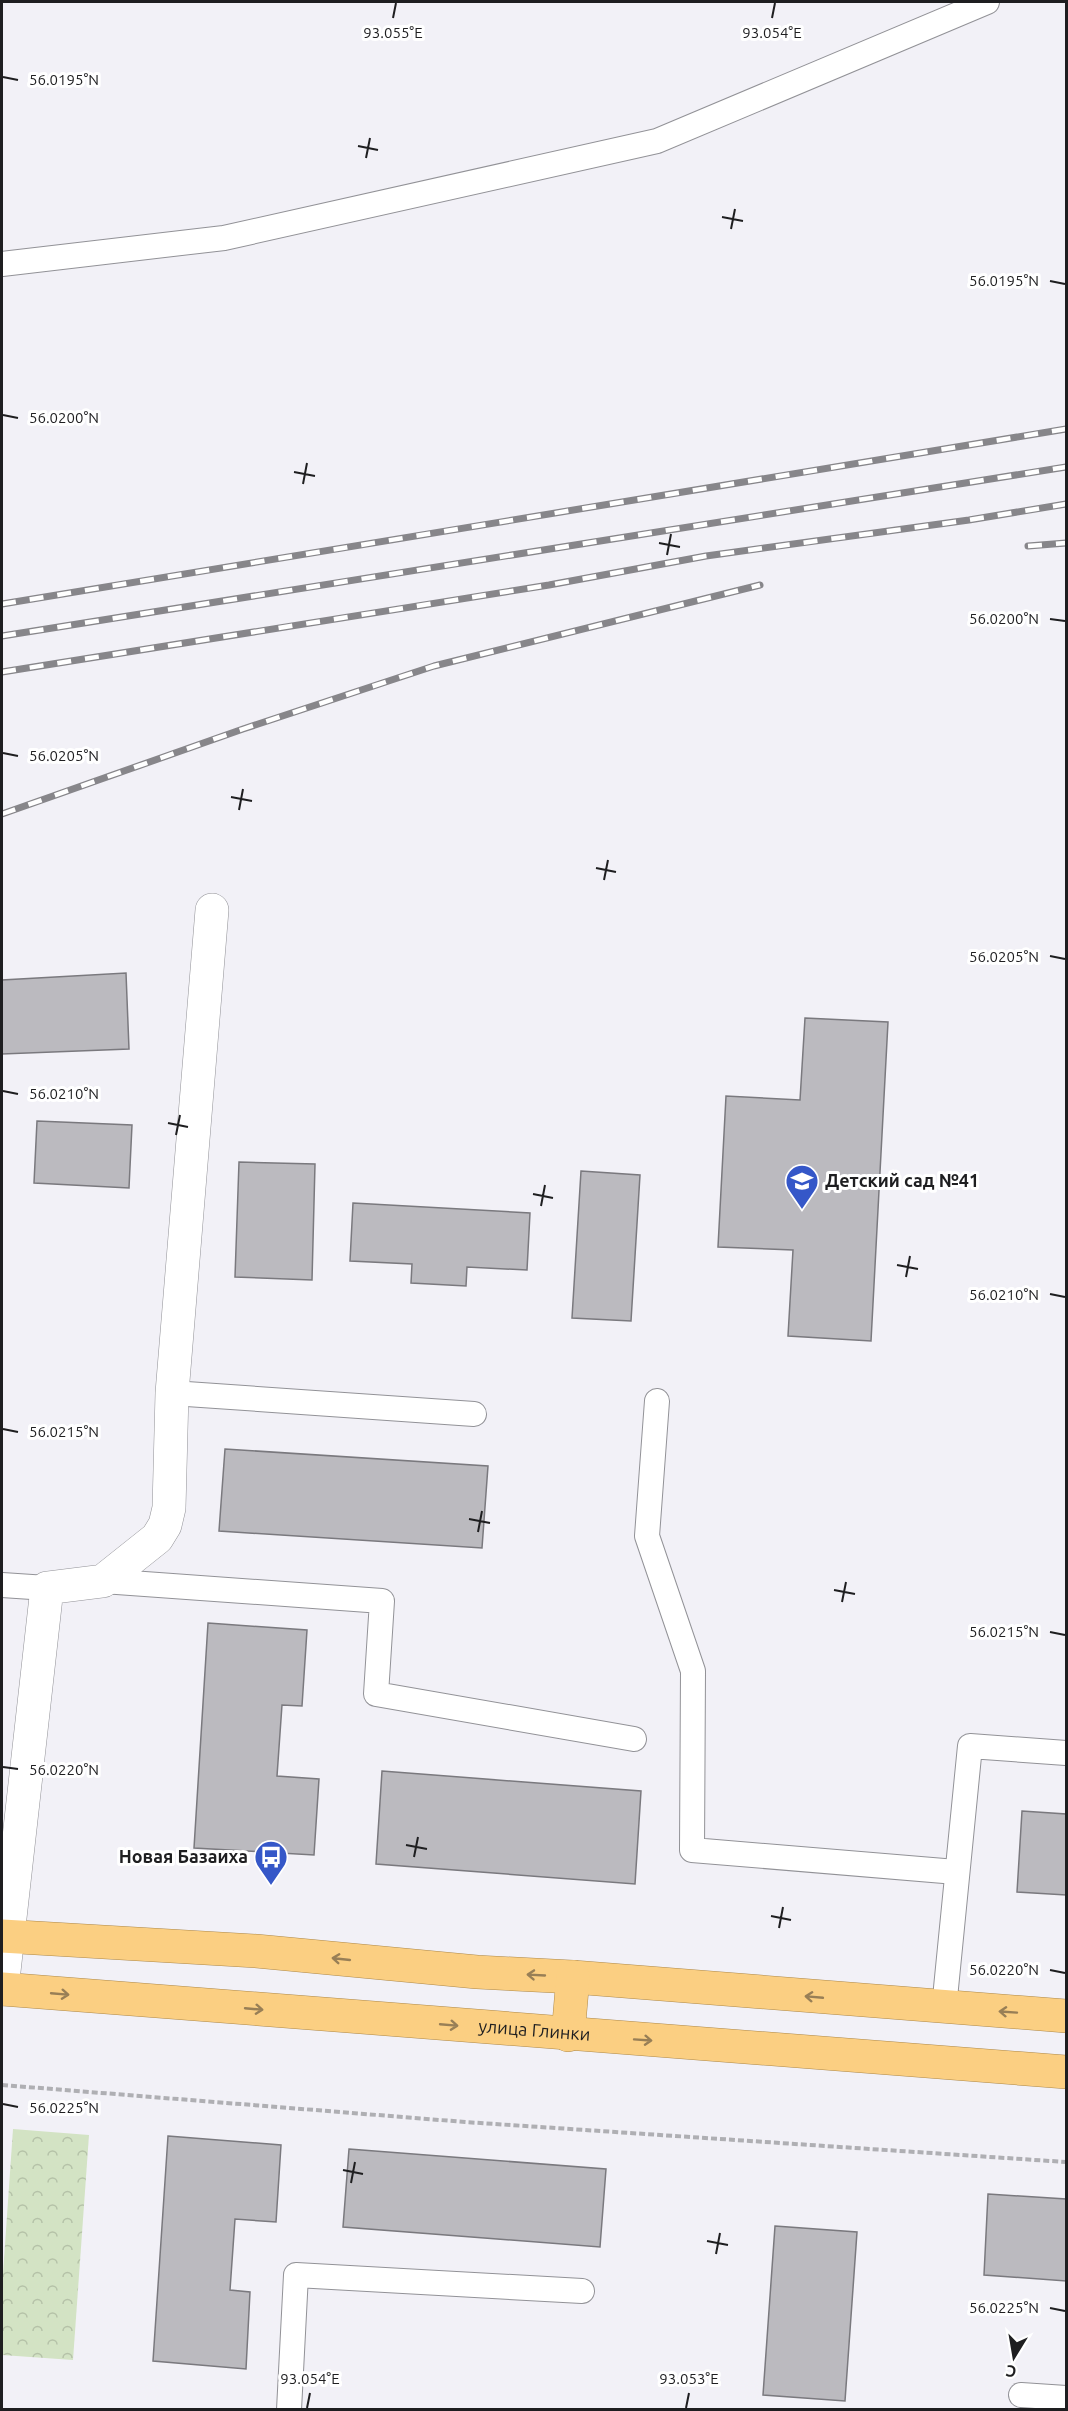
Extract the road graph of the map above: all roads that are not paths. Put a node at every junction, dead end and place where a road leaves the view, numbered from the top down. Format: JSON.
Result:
{"nodes":[{"id":1,"x":987,"y":2,"type":"edge"},
{"id":2,"x":2,"y":264,"type":"edge"},
{"id":3,"x":212,"y":910,"type":"dead end"},
{"id":4,"x":172,"y":1393,"type":"junction"},
{"id":5,"x":657,"y":1401,"type":"dead end"},
{"id":6,"x":474,"y":1413,"type":"dead end"},
{"id":7,"x":103,"y":1581,"type":"junction"},
{"id":8,"x":2,"y":1585,"type":"edge"},
{"id":9,"x":47,"y":1588,"type":"junction"},
{"id":10,"x":634,"y":1739,"type":"dead end"},
{"id":11,"x":1066,"y":1753,"type":"edge"},
{"id":12,"x":956,"y":1872,"type":"junction"},
{"id":13,"x":4,"y":1936,"type":"edge"},
{"id":14,"x":573,"y":1977,"type":"junction"},
{"id":15,"x":2,"y":1989,"type":"edge"},
{"id":16,"x":944,"y":2008,"type":"junction"},
{"id":17,"x":1066,"y":2016,"type":"edge"},
{"id":18,"x":568,"y":2035,"type":"junction"},
{"id":19,"x":1066,"y":2072,"type":"edge"},
{"id":20,"x":582,"y":2291,"type":"dead end"},
{"id":21,"x":1021,"y":2395,"type":"dead end"},
{"id":22,"x":1066,"y":2398,"type":"edge"},
{"id":23,"x":288,"y":2409,"type":"edge"}],
"edges":[{"from":1,"to":2,"type":"lane"},
{"from":3,"to":4,"type":"street"},
{"from":4,"to":6,"type":"lane"},
{"from":4,"to":7,"type":"street"},
{"from":5,"to":12,"type":"lane"},
{"from":7,"to":9,"type":"street"},
{"from":7,"to":10,"type":"lane"},
{"from":8,"to":9,"type":"lane"},
{"from":9,"to":13,"type":"street"},
{"from":11,"to":12,"type":"lane"},
{"from":12,"to":16,"type":"lane"},
{"from":14,"to":13,"type":"highway","one_way":true},
{"from":13,"to":15,"type":"street"},
{"from":16,"to":14,"type":"highway","one_way":true},
{"from":14,"to":18,"type":"highway"},
{"from":15,"to":18,"type":"highway","name":"улица Глинки","one_way":true},
{"from":17,"to":16,"type":"highway","one_way":true},
{"from":18,"to":19,"type":"highway","name":"улица Глинки","one_way":true},
{"from":20,"to":23,"type":"lane"},
{"from":21,"to":22,"type":"lane"}]}
